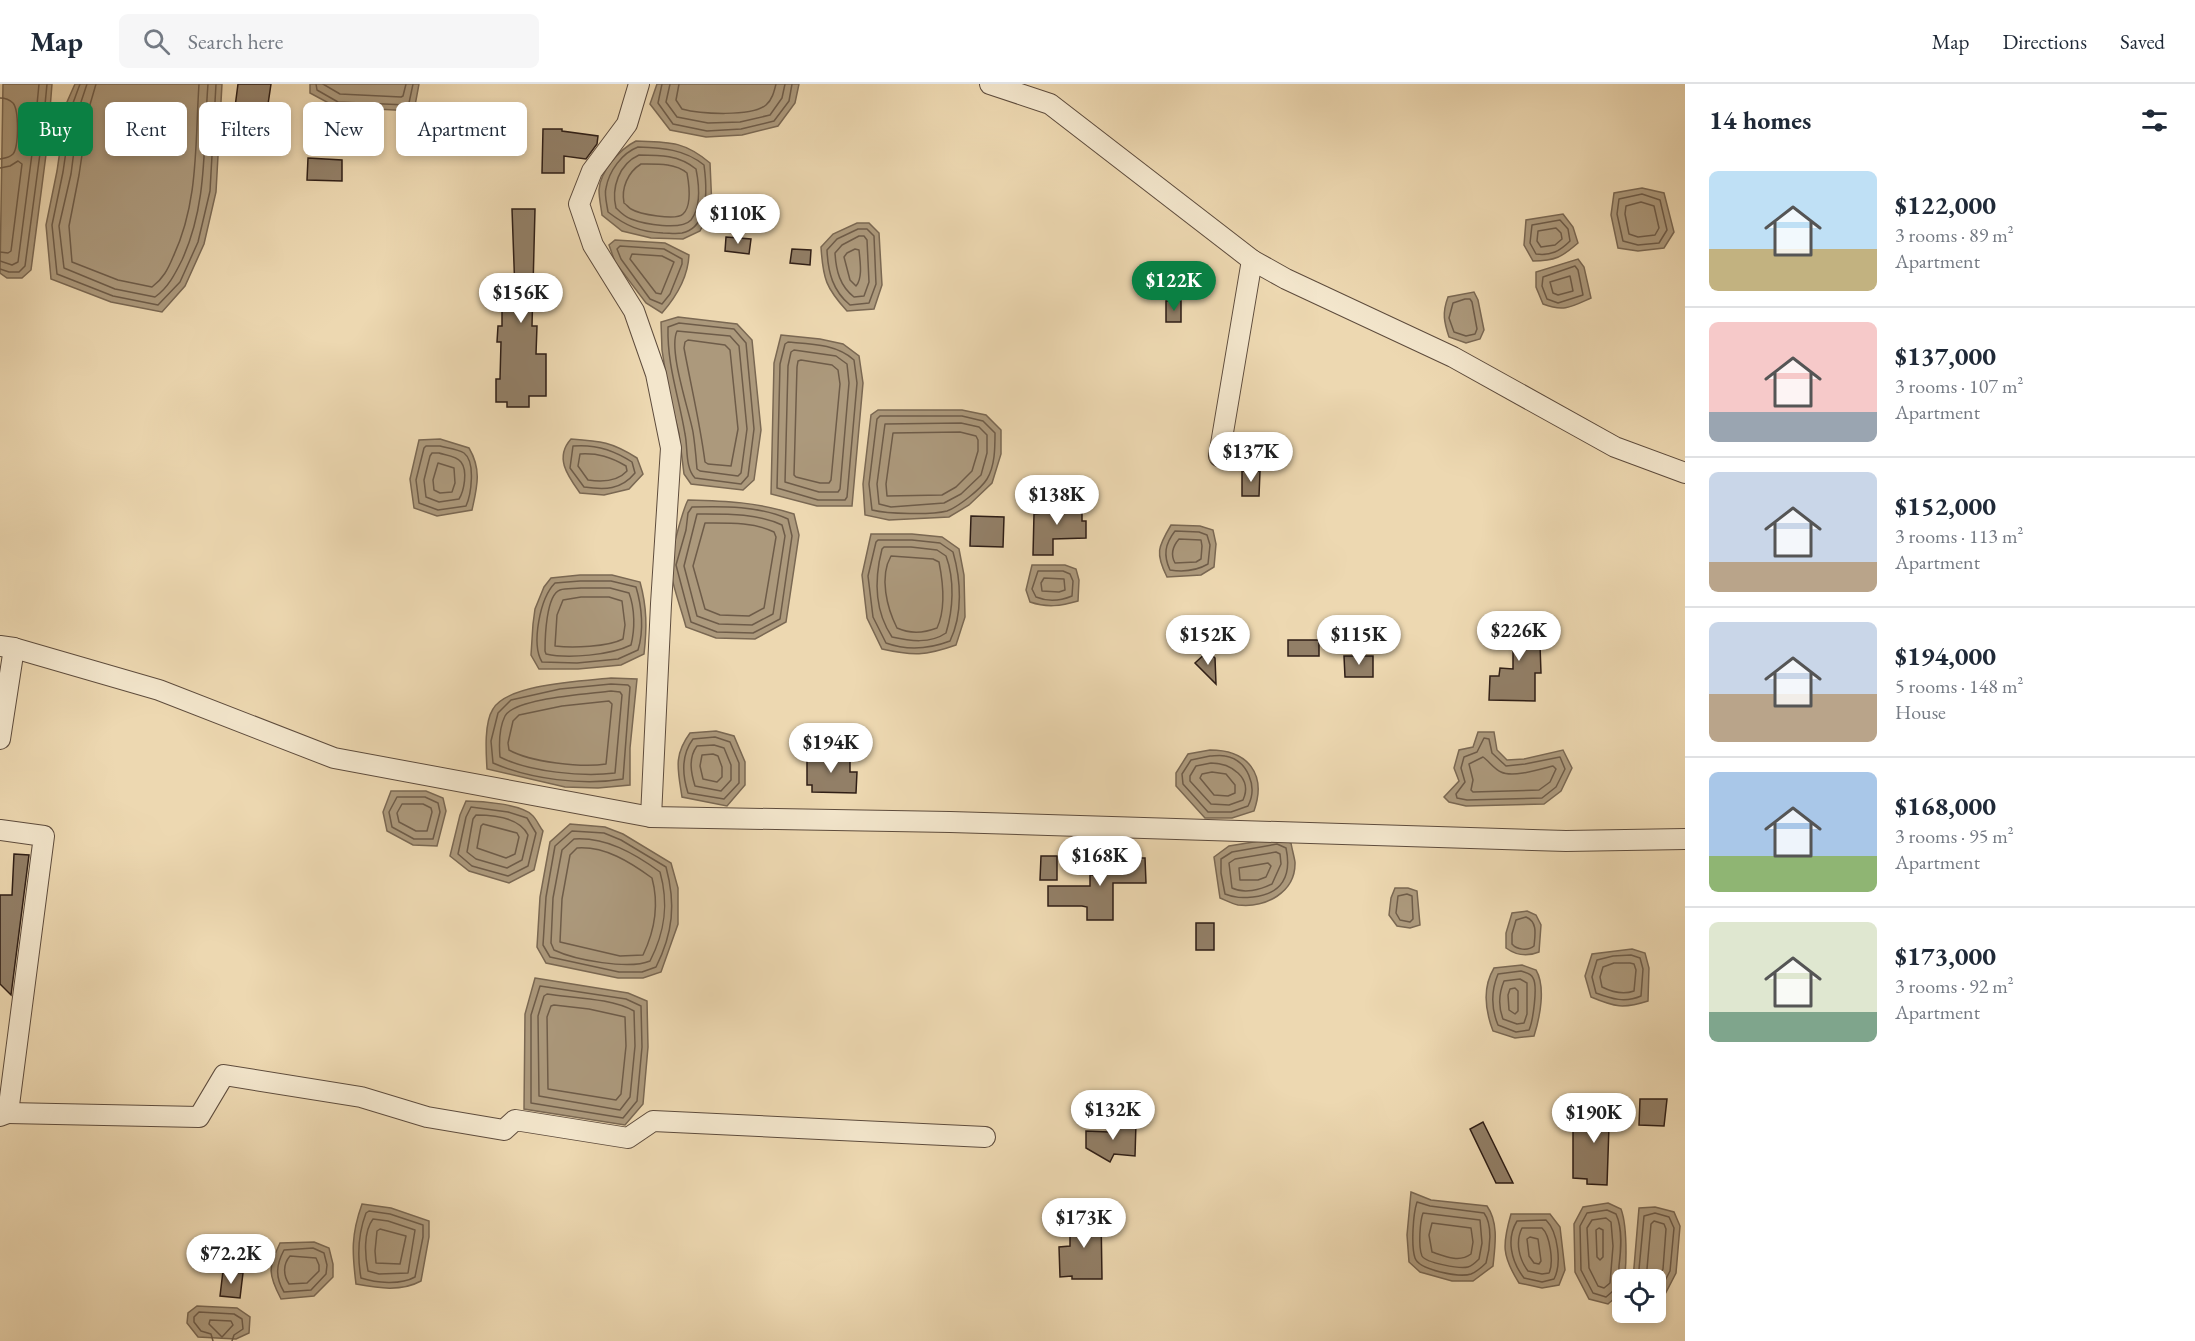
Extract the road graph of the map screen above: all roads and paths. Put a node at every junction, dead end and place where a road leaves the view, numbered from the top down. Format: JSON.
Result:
{"nodes":[{"id":1,"x":639,"y":84,"type":"edge"},
{"id":2,"x":990,"y":84,"type":"edge"},
{"id":3,"x":1252,"y":260,"type":"junction"},
{"id":4,"x":1219,"y":456,"type":"dead end"},
{"id":5,"x":1685,"y":472,"type":"edge"},
{"id":6,"x":7,"y":647,"type":"edge"},
{"id":7,"x":0,"y":740,"type":"edge"},
{"id":8,"x":651,"y":817,"type":"junction"},
{"id":9,"x":0,"y":830,"type":"edge"},
{"id":10,"x":1685,"y":839,"type":"edge"},
{"id":11,"x":4,"y":1114,"type":"edge"},
{"id":12,"x":985,"y":1137,"type":"dead end"}],
"edges":[{"from":1,"to":8,"type":"street"},
{"from":2,"to":3,"type":"street"},
{"from":3,"to":4,"type":"street"},
{"from":3,"to":5,"type":"street"},
{"from":6,"to":7,"type":"street"},
{"from":6,"to":8,"type":"street"},
{"from":8,"to":10,"type":"street"},
{"from":9,"to":11,"type":"street"},
{"from":11,"to":12,"type":"street"}]}
